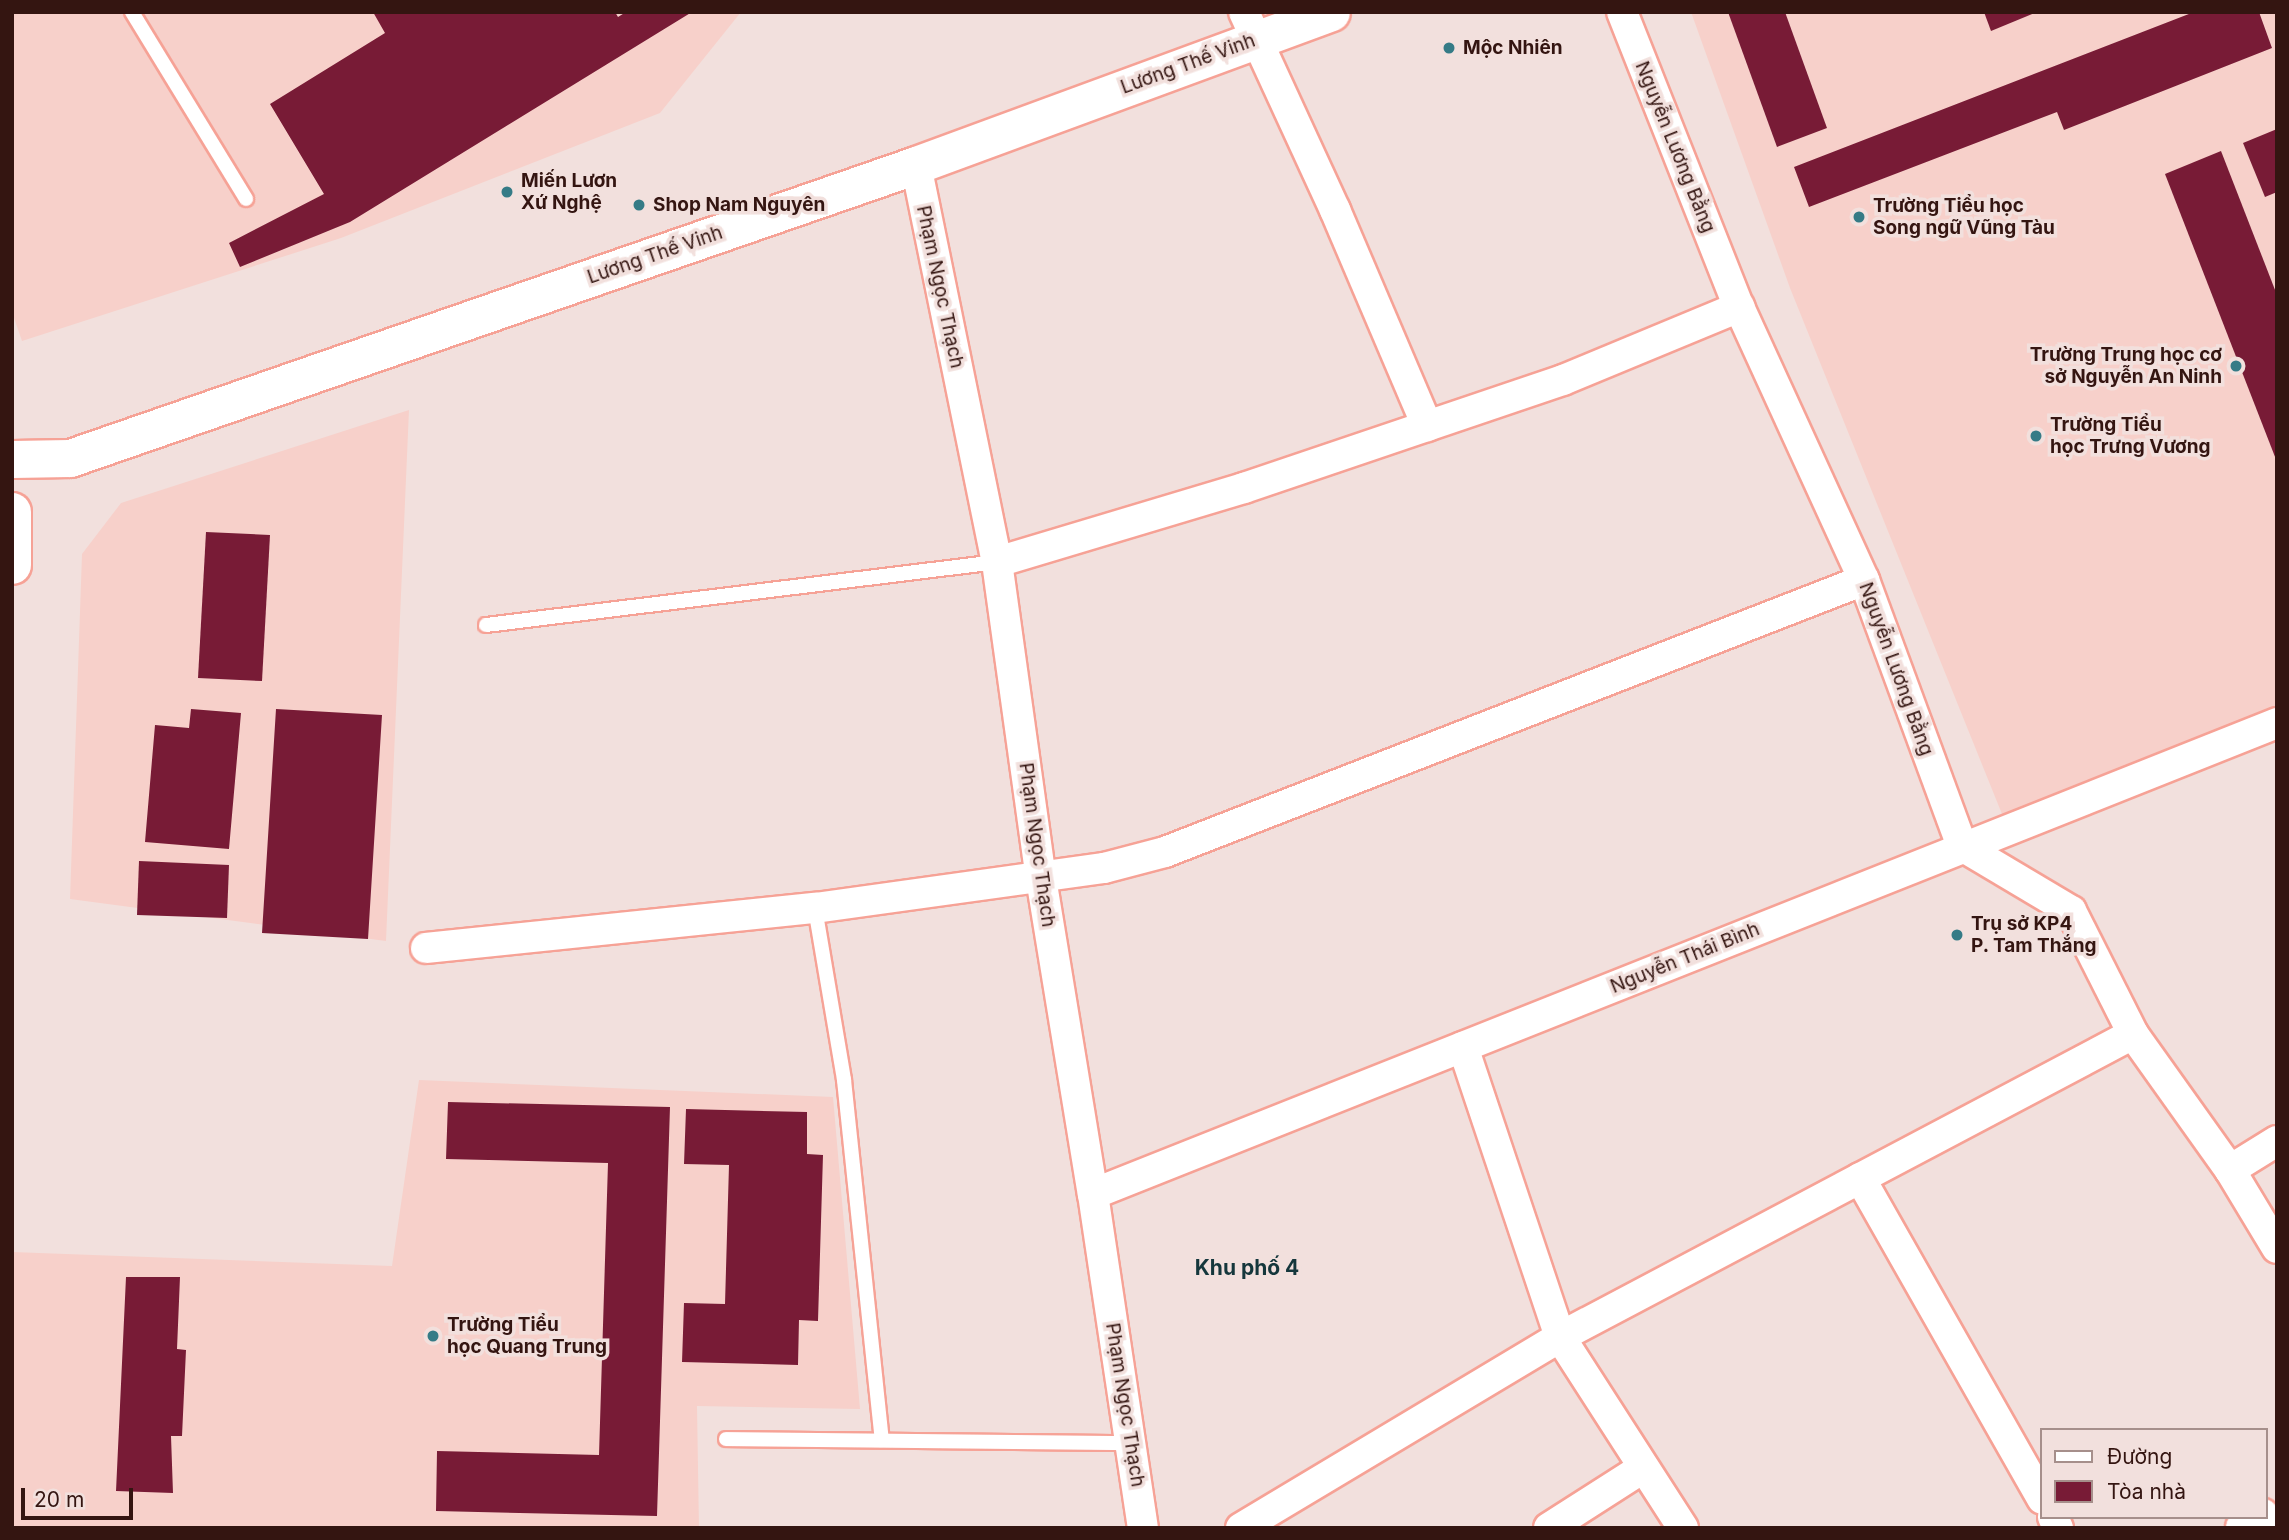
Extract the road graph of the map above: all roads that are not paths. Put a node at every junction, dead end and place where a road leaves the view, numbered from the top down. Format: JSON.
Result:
{"nodes":[{"id":1,"x":132,"y":12,"type":"edge"},
{"id":2,"x":1331,"y":12,"type":"edge"},
{"id":3,"x":1622,"y":12,"type":"edge"},
{"id":4,"x":1249,"y":26,"type":"edge"},
{"id":5,"x":916,"y":165,"type":"junction"},
{"id":6,"x":246,"y":199,"type":"dead end"},
{"id":7,"x":1739,"y":307,"type":"junction"},
{"id":8,"x":1427,"y":426,"type":"junction"},
{"id":9,"x":12,"y":459,"type":"edge"},
{"id":10,"x":12,"y":512,"type":"edge"},
{"id":11,"x":997,"y":562,"type":"junction"},
{"id":12,"x":12,"y":565,"type":"edge"},
{"id":13,"x":1864,"y":580,"type":"junction"},
{"id":14,"x":486,"y":625,"type":"dead end"},
{"id":15,"x":2277,"y":723,"type":"edge"},
{"id":16,"x":1962,"y":846,"type":"junction"},
{"id":17,"x":1041,"y":878,"type":"junction"},
{"id":18,"x":814,"y":908,"type":"junction"},
{"id":19,"x":426,"y":948,"type":"dead end"},
{"id":20,"x":2133,"y":1034,"type":"junction"},
{"id":21,"x":1463,"y":1047,"type":"junction"},
{"id":22,"x":2277,"y":1141,"type":"edge"},
{"id":23,"x":2230,"y":1170,"type":"junction"},
{"id":24,"x":1860,"y":1178,"type":"junction"},
{"id":25,"x":1093,"y":1194,"type":"junction"},
{"id":26,"x":2277,"y":1248,"type":"edge"},
{"id":27,"x":1560,"y":1337,"type":"junction"},
{"id":28,"x":726,"y":1439,"type":"dead end"},
{"id":29,"x":882,"y":1440,"type":"junction"},
{"id":30,"x":1130,"y":1443,"type":"junction"},
{"id":31,"x":1643,"y":1468,"type":"junction"},
{"id":32,"x":2040,"y":1495,"type":"edge"},
{"id":33,"x":1143,"y":1528,"type":"edge"},
{"id":34,"x":1241,"y":1528,"type":"edge"},
{"id":35,"x":1549,"y":1528,"type":"edge"},
{"id":36,"x":1684,"y":1528,"type":"edge"}],
"edges":[{"from":1,"to":6,"type":"lane"},
{"from":2,"to":4,"type":"street","name":"Lương Thế Vinh"},
{"from":3,"to":7,"type":"street","name":"Nguyễn Lương Bằng"},
{"from":4,"to":5,"type":"street","name":"Lương Thế Vinh"},
{"from":4,"to":8,"type":"street"},
{"from":5,"to":9,"type":"street","name":"Lương Thế Vinh"},
{"from":5,"to":11,"type":"street","name":"Phạm Ngọc Thạch"},
{"from":7,"to":8,"type":"street"},
{"from":7,"to":13,"type":"street","name":"Nguyễn Lương Bằng"},
{"from":8,"to":11,"type":"street"},
{"from":10,"to":12,"type":"main road"},
{"from":11,"to":14,"type":"lane"},
{"from":11,"to":17,"type":"street","name":"Phạm Ngọc Thạch"},
{"from":13,"to":16,"type":"street","name":"Nguyễn Lương Bằng"},
{"from":13,"to":17,"type":"street"},
{"from":15,"to":16,"type":"street","name":"Nguyễn Thái Bình"},
{"from":16,"to":20,"type":"street"},
{"from":16,"to":21,"type":"street","name":"Nguyễn Thái Bình"},
{"from":17,"to":18,"type":"street"},
{"from":17,"to":25,"type":"street","name":"Phạm Ngọc Thạch"},
{"from":18,"to":19,"type":"street"},
{"from":18,"to":29,"type":"lane"},
{"from":20,"to":23,"type":"street"},
{"from":20,"to":24,"type":"street"},
{"from":21,"to":25,"type":"street","name":"Nguyễn Thái Bình"},
{"from":21,"to":27,"type":"street"},
{"from":22,"to":23,"type":"street"},
{"from":23,"to":26,"type":"street"},
{"from":24,"to":27,"type":"street"},
{"from":24,"to":32,"type":"street"},
{"from":25,"to":30,"type":"street","name":"Phạm Ngọc Thạch"},
{"from":27,"to":31,"type":"street"},
{"from":27,"to":34,"type":"street"},
{"from":28,"to":29,"type":"lane"},
{"from":29,"to":30,"type":"lane"},
{"from":30,"to":33,"type":"street","name":"Phạm Ngọc Thạch"},
{"from":31,"to":35,"type":"street"},
{"from":31,"to":36,"type":"street"}]}
